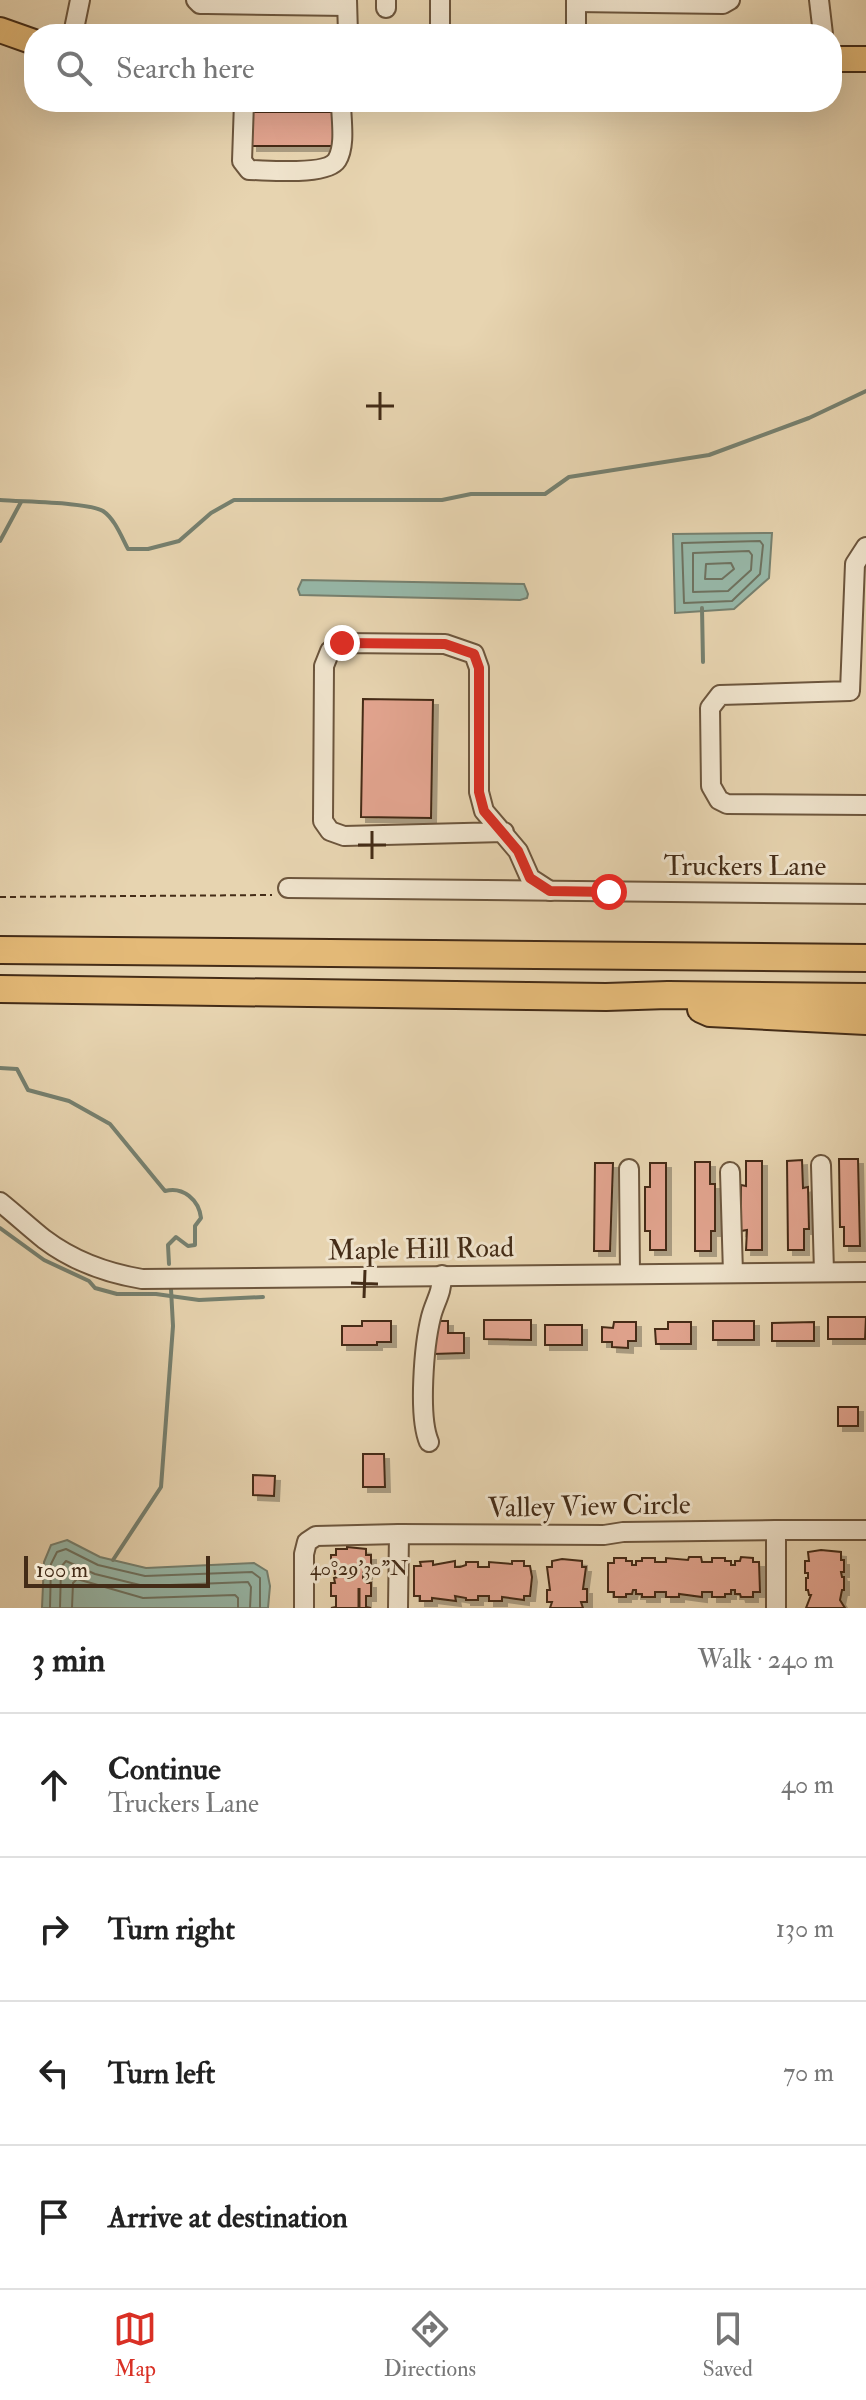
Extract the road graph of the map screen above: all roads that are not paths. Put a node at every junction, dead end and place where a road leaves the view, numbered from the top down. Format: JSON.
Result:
{"nodes":[{"id":1,"x":80,"y":0,"type":"edge"},
{"id":2,"x":196,"y":0,"type":"edge"},
{"id":3,"x":440,"y":0,"type":"edge"},
{"id":4,"x":730,"y":0,"type":"edge"},
{"id":5,"x":819,"y":0,"type":"edge"},
{"id":6,"x":576,"y":1,"type":"edge"},
{"id":7,"x":347,"y":3,"type":"edge"},
{"id":8,"x":75,"y":24,"type":"edge"},
{"id":9,"x":348,"y":24,"type":"edge"},
{"id":10,"x":440,"y":24,"type":"edge"},
{"id":11,"x":576,"y":24,"type":"edge"},
{"id":12,"x":822,"y":24,"type":"edge"},
{"id":13,"x":0,"y":30,"type":"edge"},
{"id":14,"x":24,"y":38,"type":"edge"},
{"id":15,"x":842,"y":59,"type":"edge"},
{"id":16,"x":866,"y":59,"type":"edge"},
{"id":17,"x":244,"y":112,"type":"edge"},
{"id":18,"x":341,"y":112,"type":"edge"},
{"id":19,"x":866,"y":547,"type":"edge"},
{"id":20,"x":858,"y":691,"type":"edge"},
{"id":21,"x":866,"y":805,"type":"edge"},
{"id":22,"x":504,"y":832,"type":"junction"},
{"id":23,"x":288,"y":888,"type":"road end"},
{"id":24,"x":550,"y":891,"type":"junction"},
{"id":25,"x":866,"y":894,"type":"edge"},
{"id":26,"x":0,"y":950,"type":"edge"},
{"id":27,"x":866,"y":951,"type":"edge"},
{"id":28,"x":819,"y":958,"type":"junction"},
{"id":29,"x":866,"y":958,"type":"edge"},
{"id":30,"x":0,"y":989,"type":"edge"},
{"id":31,"x":668,"y":995,"type":"junction"},
{"id":32,"x":866,"y":997,"type":"edge"},
{"id":33,"x":866,"y":1021,"type":"edge"},
{"id":34,"x":821,"y":1165,"type":"dead end"},
{"id":35,"x":629,"y":1169,"type":"dead end"},
{"id":36,"x":730,"y":1172,"type":"dead end"},
{"id":37,"x":0,"y":1202,"type":"edge"},
{"id":38,"x":824,"y":1272,"type":"junction"},
{"id":39,"x":866,"y":1272,"type":"edge"},
{"id":40,"x":733,"y":1273,"type":"junction"},
{"id":41,"x":630,"y":1274,"type":"junction"},
{"id":42,"x":442,"y":1275,"type":"junction"},
{"id":43,"x":429,"y":1442,"type":"dead end"},
{"id":44,"x":776,"y":1530,"type":"junction"},
{"id":45,"x":866,"y":1530,"type":"edge"},
{"id":46,"x":399,"y":1534,"type":"junction"},
{"id":47,"x":304,"y":1608,"type":"edge"},
{"id":48,"x":398,"y":1608,"type":"edge"},
{"id":49,"x":776,"y":1608,"type":"edge"}],
"edges":[{"from":1,"to":8,"type":"street"},
{"from":2,"to":7,"type":"street"},
{"from":3,"to":10,"type":"street"},
{"from":4,"to":6,"type":"street"},
{"from":5,"to":12,"type":"street"},
{"from":6,"to":11,"type":"street"},
{"from":7,"to":9,"type":"street"},
{"from":13,"to":14,"type":"main road"},
{"from":15,"to":16,"type":"main road"},
{"from":17,"to":18,"type":"street"},
{"from":19,"to":20,"type":"street"},
{"from":20,"to":21,"type":"street"},
{"from":22,"to":22,"type":"street"},
{"from":22,"to":24,"type":"street"},
{"from":23,"to":24,"type":"street","name":"Truckers Lane"},
{"from":24,"to":25,"type":"street","name":"Truckers Lane"},
{"from":26,"to":28,"type":"highway"},
{"from":27,"to":28,"type":"highway"},
{"from":28,"to":29,"type":"highway"},
{"from":30,"to":31,"type":"highway"},
{"from":31,"to":32,"type":"highway"},
{"from":31,"to":33,"type":"highway"},
{"from":34,"to":38,"type":"street"},
{"from":35,"to":41,"type":"street"},
{"from":36,"to":40,"type":"street"},
{"from":37,"to":42,"type":"street","name":"Maple Hill Road"},
{"from":38,"to":39,"type":"street","name":"Maple Hill Road"},
{"from":38,"to":40,"type":"street","name":"Maple Hill Road"},
{"from":40,"to":41,"type":"street","name":"Maple Hill Road"},
{"from":41,"to":42,"type":"street","name":"Maple Hill Road"},
{"from":42,"to":43,"type":"street"},
{"from":44,"to":45,"type":"street","name":"Valley View Circle"},
{"from":44,"to":46,"type":"street","name":"Valley View Circle"},
{"from":44,"to":49,"type":"street"},
{"from":46,"to":47,"type":"street","name":"Valley View Circle"},
{"from":46,"to":48,"type":"street"}]}
